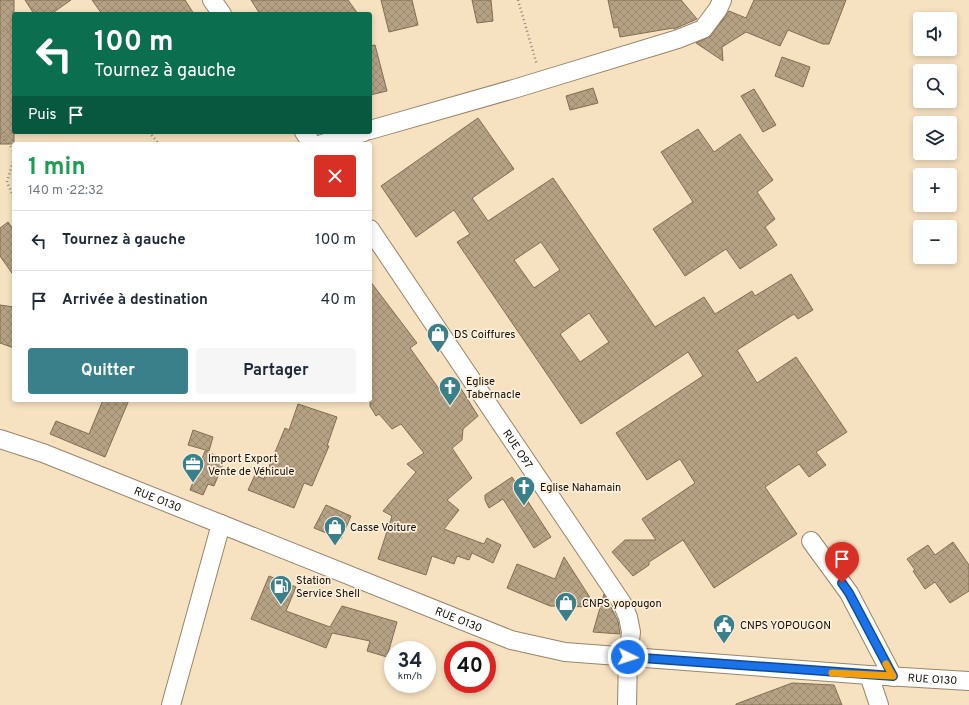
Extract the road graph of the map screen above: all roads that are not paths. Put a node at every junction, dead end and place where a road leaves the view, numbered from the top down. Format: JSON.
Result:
{"nodes":[{"id":1,"x":212,"y":0,"type":"edge"},
{"id":2,"x":722,"y":0,"type":"edge"},
{"id":3,"x":221,"y":12,"type":"edge"},
{"id":4,"x":372,"y":129,"type":"edge"},
{"id":5,"x":357,"y":134,"type":"edge"},
{"id":6,"x":329,"y":142,"type":"edge"},
{"id":7,"x":372,"y":232,"type":"edge"},
{"id":8,"x":0,"y":439,"type":"edge"},
{"id":9,"x":221,"y":524,"type":"junction"},
{"id":10,"x":811,"y":541,"type":"dead end"},
{"id":11,"x":628,"y":657,"type":"junction"},
{"id":12,"x":869,"y":675,"type":"junction"},
{"id":13,"x":893,"y":676,"type":"junction"},
{"id":14,"x":969,"y":681,"type":"edge"},
{"id":15,"x":171,"y":705,"type":"edge"},
{"id":16,"x":627,"y":705,"type":"edge"},
{"id":17,"x":879,"y":705,"type":"edge"}],
"edges":[{"from":1,"to":3,"type":"street"},
{"from":2,"to":4,"type":"street"},
{"from":5,"to":6,"type":"street"},
{"from":7,"to":11,"type":"street","name":"RUE O97"},
{"from":8,"to":9,"type":"street","name":"RUE O130"},
{"from":9,"to":11,"type":"street","name":"RUE O130"},
{"from":9,"to":15,"type":"street"},
{"from":10,"to":13,"type":"street"},
{"from":11,"to":12,"type":"street","name":"RUE O130"},
{"from":11,"to":16,"type":"street","name":"RUE O97"},
{"from":12,"to":13,"type":"street","name":"RUE O130"},
{"from":12,"to":17,"type":"street"},
{"from":13,"to":14,"type":"street","name":"RUE O130"}]}
